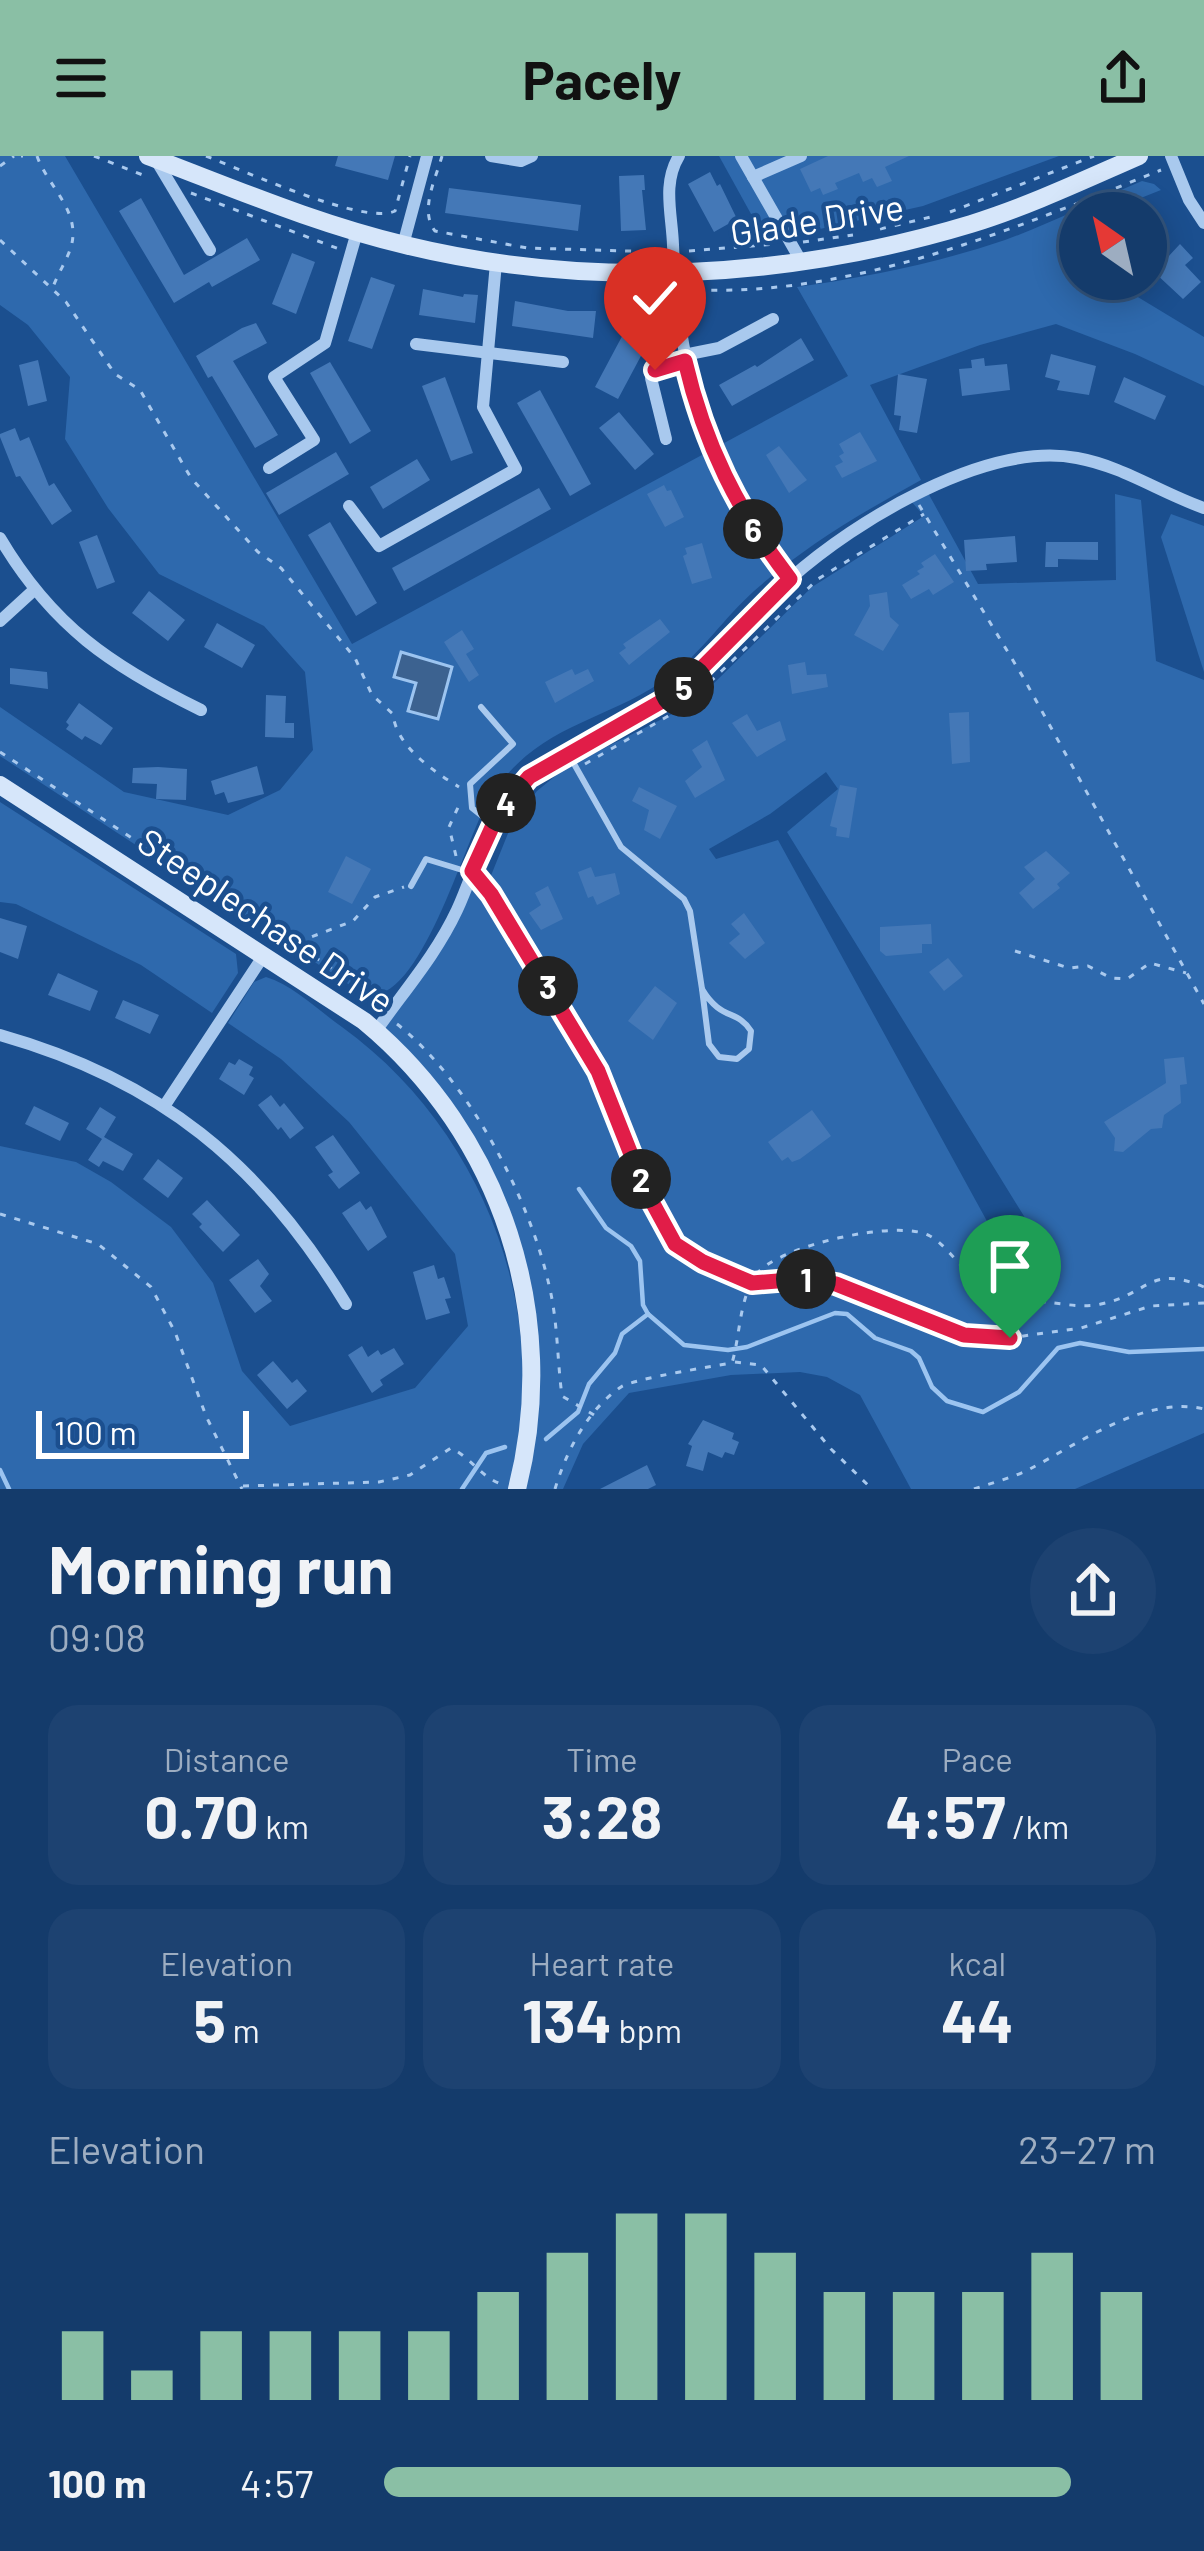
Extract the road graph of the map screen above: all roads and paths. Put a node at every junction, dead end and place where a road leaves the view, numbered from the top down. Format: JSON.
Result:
{"nodes":[{"id":1,"x":19,"y":156,"type":"edge"},
{"id":2,"x":37,"y":156,"type":"edge"},
{"id":3,"x":94,"y":156,"type":"edge"},
{"id":4,"x":206,"y":156,"type":"edge"},
{"id":5,"x":410,"y":156,"type":"edge"},
{"id":6,"x":427,"y":156,"type":"edge"},
{"id":7,"x":442,"y":156,"type":"edge"},
{"id":8,"x":491,"y":156,"type":"edge"},
{"id":9,"x":532,"y":156,"type":"edge"},
{"id":10,"x":680,"y":156,"type":"edge"},
{"id":11,"x":741,"y":156,"type":"edge"},
{"id":12,"x":801,"y":156,"type":"edge"},
{"id":13,"x":1094,"y":156,"type":"edge"},
{"id":14,"x":1139,"y":156,"type":"edge"},
{"id":15,"x":151,"y":157,"type":"edge"},
{"id":16,"x":1173,"y":160,"type":"edge"},
{"id":17,"x":0,"y":166,"type":"edge"},
{"id":18,"x":753,"y":177,"type":"junction"},
{"id":19,"x":171,"y":185,"type":"junction"},
{"id":20,"x":1204,"y":223,"type":"edge"},
{"id":21,"x":357,"y":232,"type":"junction"},
{"id":22,"x":0,"y":240,"type":"edge"},
{"id":23,"x":403,"y":245,"type":"junction"},
{"id":24,"x":209,"y":250,"type":"dead end"},
{"id":25,"x":797,"y":252,"type":"junction"},
{"id":26,"x":351,"y":253,"type":"junction"},
{"id":27,"x":674,"y":262,"type":"junction"},
{"id":28,"x":496,"y":263,"type":"junction"},
{"id":29,"x":52,"y":289,"type":"junction"},
{"id":30,"x":773,"y":319,"type":"dead end"},
{"id":31,"x":694,"y":323,"type":"dead end"},
{"id":32,"x":416,"y":344,"type":"dead end"},
{"id":33,"x":488,"y":354,"type":"junction"},
{"id":34,"x":684,"y":358,"type":"junction"},
{"id":35,"x":563,"y":362,"type":"dead end"},
{"id":36,"x":666,"y":439,"type":"dead end"},
{"id":37,"x":269,"y":468,"type":"dead end"},
{"id":38,"x":914,"y":497,"type":"junction"},
{"id":39,"x":349,"y":506,"type":"dead end"},
{"id":40,"x":1204,"y":508,"type":"edge"},
{"id":41,"x":0,"y":538,"type":"edge"},
{"id":42,"x":790,"y":579,"type":"junction"},
{"id":43,"x":34,"y":590,"type":"junction"},
{"id":44,"x":0,"y":621,"type":"edge"},
{"id":45,"x":481,"y":707,"type":"dead end"},
{"id":46,"x":202,"y":710,"type":"dead end"},
{"id":47,"x":0,"y":752,"type":"edge"},
{"id":48,"x":567,"y":752,"type":"junction"},
{"id":49,"x":0,"y":785,"type":"edge"},
{"id":50,"x":492,"y":824,"type":"junction"},
{"id":51,"x":468,"y":871,"type":"junction"},
{"id":52,"x":411,"y":886,"type":"joint"},
{"id":53,"x":295,"y":944,"type":"junction"},
{"id":54,"x":1015,"y":951,"type":"dead end"},
{"id":55,"x":264,"y":955,"type":"junction"},
{"id":56,"x":1188,"y":974,"type":"junction"},
{"id":57,"x":702,"y":989,"type":"junction"},
{"id":58,"x":1204,"y":1004,"type":"edge"},
{"id":59,"x":381,"y":1023,"type":"junction"},
{"id":60,"x":408,"y":1032,"type":"dead end"},
{"id":61,"x":0,"y":1035,"type":"edge"},
{"id":62,"x":165,"y":1105,"type":"junction"},
{"id":63,"x":0,"y":1214,"type":"edge"},
{"id":64,"x":752,"y":1283,"type":"junction"},
{"id":65,"x":1204,"y":1287,"type":"edge"},
{"id":66,"x":1204,"y":1303,"type":"edge"},
{"id":67,"x":346,"y":1304,"type":"dead end"},
{"id":68,"x":734,"y":1360,"type":"junction"},
{"id":69,"x":574,"y":1406,"type":"dead end"},
{"id":70,"x":1204,"y":1409,"type":"edge"},
{"id":71,"x":593,"y":1415,"type":"junction"},
{"id":72,"x":241,"y":1487,"type":"edge"},
{"id":73,"x":511,"y":1487,"type":"edge"},
{"id":74,"x":555,"y":1489,"type":"edge"},
{"id":75,"x":872,"y":1489,"type":"edge"},
{"id":76,"x":974,"y":1489,"type":"edge"}],
"edges":[{"from":1,"to":17,"type":"path"},
{"from":2,"to":29,"type":"path"},
{"from":3,"to":19,"type":"path"},
{"from":4,"to":5,"type":"path"},
{"from":6,"to":23,"type":"street"},
{"from":7,"to":27,"type":"path"},
{"from":8,"to":9,"type":"street"},
{"from":10,"to":27,"type":"street"},
{"from":11,"to":18,"type":"street"},
{"from":12,"to":18,"type":"street"},
{"from":13,"to":25,"type":"path"},
{"from":14,"to":25,"type":"street","name":"Glade Drive"},
{"from":15,"to":19,"type":"street"},
{"from":15,"to":21,"type":"street","name":"Glade Drive"},
{"from":16,"to":20,"type":"street"},
{"from":16,"to":31,"type":"path"},
{"from":18,"to":25,"type":"street"},
{"from":19,"to":24,"type":"street"},
{"from":19,"to":26,"type":"path"},
{"from":21,"to":23,"type":"street","name":"Glade Drive"},
{"from":21,"to":26,"type":"street"},
{"from":22,"to":29,"type":"path"},
{"from":23,"to":28,"type":"street","name":"Glade Drive"},
{"from":25,"to":27,"type":"street","name":"Glade Drive"},
{"from":25,"to":27,"type":"path"},
{"from":26,"to":37,"type":"street"},
{"from":27,"to":28,"type":"street","name":"Glade Drive"},
{"from":27,"to":34,"type":"street"},
{"from":28,"to":33,"type":"street"},
{"from":29,"to":51,"type":"path"},
{"from":30,"to":34,"type":"street"},
{"from":32,"to":33,"type":"street"},
{"from":33,"to":35,"type":"street"},
{"from":33,"to":39,"type":"street"},
{"from":34,"to":36,"type":"street"},
{"from":34,"to":42,"type":"street"},
{"from":38,"to":40,"type":"street"},
{"from":38,"to":42,"type":"street"},
{"from":38,"to":56,"type":"path"},
{"from":41,"to":43,"type":"street"},
{"from":42,"to":48,"type":"street"},
{"from":43,"to":44,"type":"street"},
{"from":43,"to":46,"type":"street"},
{"from":45,"to":50,"type":"lane"},
{"from":47,"to":53,"type":"path"},
{"from":48,"to":50,"type":"street"},
{"from":48,"to":57,"type":"lane"},
{"from":49,"to":55,"type":"street","name":"Steeplechase Drive"},
{"from":50,"to":51,"type":"street"},
{"from":51,"to":52,"type":"lane"},
{"from":51,"to":59,"type":"street"},
{"from":51,"to":64,"type":"path"},
{"from":52,"to":53,"type":"path"},
{"from":53,"to":59,"type":"path"},
{"from":54,"to":56,"type":"path"},
{"from":55,"to":59,"type":"street","name":"Steeplechase Drive"},
{"from":55,"to":62,"type":"street"},
{"from":56,"to":58,"type":"path"},
{"from":57,"to":57,"type":"lane"},
{"from":59,"to":60,"type":"path"},
{"from":59,"to":73,"type":"street","name":"Steeplechase Drive"},
{"from":61,"to":62,"type":"street"},
{"from":62,"to":67,"type":"street"},
{"from":63,"to":72,"type":"path"},
{"from":64,"to":65,"type":"path"},
{"from":64,"to":66,"type":"path"},
{"from":64,"to":68,"type":"path"},
{"from":68,"to":71,"type":"path"},
{"from":68,"to":75,"type":"path"},
{"from":69,"to":71,"type":"path"},
{"from":70,"to":76,"type":"path"},
{"from":71,"to":74,"type":"path"},
{"from":72,"to":73,"type":"path"}]}
